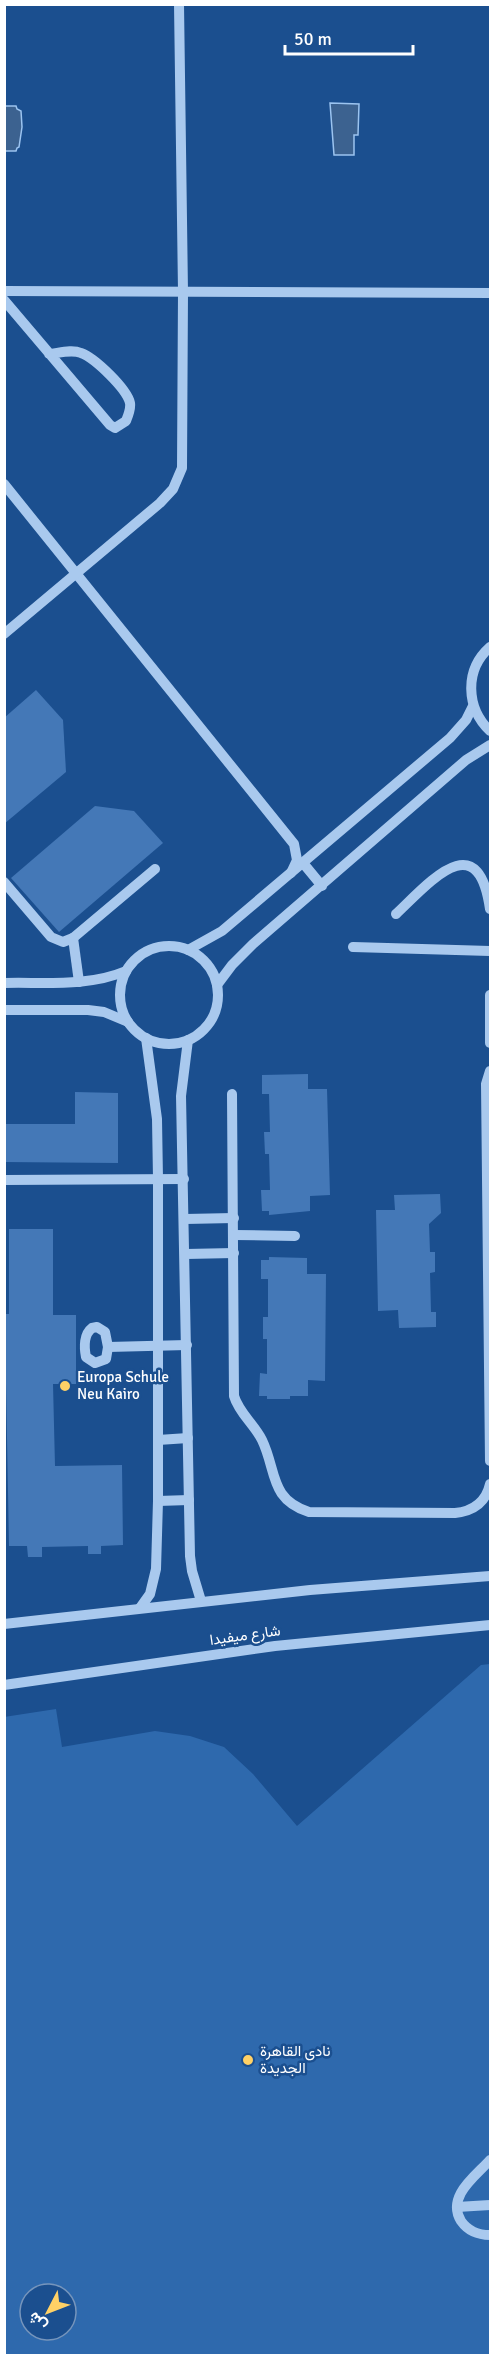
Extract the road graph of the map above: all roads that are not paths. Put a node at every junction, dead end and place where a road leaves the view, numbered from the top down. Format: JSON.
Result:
{"nodes":[{"id":1,"x":179,"y":4,"type":"edge"},
{"id":2,"x":4,"y":291,"type":"edge"},
{"id":3,"x":183,"y":292,"type":"junction"},
{"id":4,"x":490,"y":293,"type":"edge"},
{"id":5,"x":4,"y":300,"type":"edge"},
{"id":6,"x":49,"y":354,"type":"junction"},
{"id":7,"x":4,"y":484,"type":"edge"},
{"id":8,"x":77,"y":574,"type":"junction"},
{"id":9,"x":4,"y":634,"type":"edge"},
{"id":10,"x":490,"y":647,"type":"edge"},
{"id":11,"x":473,"y":706,"type":"junction"},
{"id":12,"x":490,"y":731,"type":"edge"},
{"id":13,"x":490,"y":745,"type":"edge"},
{"id":14,"x":303,"y":863,"type":"junction"},
{"id":15,"x":155,"y":869,"type":"dead end"},
{"id":16,"x":291,"y":873,"type":"junction"},
{"id":17,"x":4,"y":882,"type":"edge"},
{"id":18,"x":322,"y":886,"type":"junction"},
{"id":19,"x":490,"y":909,"type":"edge"},
{"id":20,"x":396,"y":914,"type":"dead end"},
{"id":21,"x":73,"y":938,"type":"junction"},
{"id":22,"x":353,"y":946,"type":"dead end"},
{"id":23,"x":188,"y":950,"type":"junction"},
{"id":24,"x":490,"y":951,"type":"edge"},
{"id":25,"x":126,"y":971,"type":"junction"},
{"id":26,"x":4,"y":982,"type":"edge"},
{"id":27,"x":79,"y":982,"type":"junction"},
{"id":28,"x":217,"y":985,"type":"junction"},
{"id":29,"x":490,"y":995,"type":"edge"},
{"id":30,"x":4,"y":1010,"type":"edge"},
{"id":31,"x":128,"y":1022,"type":"junction"},
{"id":32,"x":146,"y":1038,"type":"junction"},
{"id":33,"x":188,"y":1040,"type":"junction"},
{"id":34,"x":490,"y":1043,"type":"edge"},
{"id":35,"x":490,"y":1071,"type":"edge"},
{"id":36,"x":232,"y":1094,"type":"dead end"},
{"id":37,"x":488,"y":1097,"type":"edge"},
{"id":38,"x":158,"y":1179,"type":"junction"},
{"id":39,"x":184,"y":1179,"type":"junction"},
{"id":40,"x":4,"y":1180,"type":"edge"},
{"id":41,"x":234,"y":1218,"type":"junction"},
{"id":42,"x":184,"y":1219,"type":"junction"},
{"id":43,"x":234,"y":1235,"type":"junction"},
{"id":44,"x":295,"y":1236,"type":"dead end"},
{"id":45,"x":234,"y":1253,"type":"junction"},
{"id":46,"x":186,"y":1254,"type":"junction"},
{"id":47,"x":187,"y":1345,"type":"junction"},
{"id":48,"x":159,"y":1346,"type":"junction"},
{"id":49,"x":108,"y":1347,"type":"dead end"},
{"id":50,"x":188,"y":1438,"type":"junction"},
{"id":51,"x":158,"y":1440,"type":"junction"},
{"id":52,"x":490,"y":1461,"type":"edge"},
{"id":53,"x":490,"y":1484,"type":"edge"},
{"id":54,"x":189,"y":1500,"type":"junction"},
{"id":55,"x":158,"y":1501,"type":"junction"},
{"id":56,"x":490,"y":1576,"type":"edge"},
{"id":57,"x":201,"y":1601,"type":"junction"},
{"id":58,"x":140,"y":1608,"type":"junction"},
{"id":59,"x":4,"y":1624,"type":"edge"},
{"id":60,"x":490,"y":1624,"type":"edge"},
{"id":61,"x":4,"y":1685,"type":"edge"},
{"id":62,"x":490,"y":2160,"type":"edge"},
{"id":63,"x":490,"y":2205,"type":"edge"},
{"id":64,"x":457,"y":2207,"type":"junction"},
{"id":65,"x":490,"y":2235,"type":"edge"}],
"edges":[{"from":1,"to":3,"type":"street"},
{"from":2,"to":3,"type":"street"},
{"from":3,"to":4,"type":"street"},
{"from":3,"to":8,"type":"street"},
{"from":5,"to":6,"type":"street"},
{"from":6,"to":6,"type":"street"},
{"from":7,"to":8,"type":"street"},
{"from":8,"to":9,"type":"street"},
{"from":8,"to":16,"type":"street"},
{"from":10,"to":11,"type":"street"},
{"from":11,"to":12,"type":"street"},
{"from":11,"to":14,"type":"street"},
{"from":13,"to":18,"type":"street"},
{"from":14,"to":16,"type":"street"},
{"from":14,"to":18,"type":"street"},
{"from":15,"to":21,"type":"street"},
{"from":16,"to":23,"type":"street"},
{"from":17,"to":21,"type":"street"},
{"from":18,"to":28,"type":"street"},
{"from":19,"to":20,"type":"street"},
{"from":21,"to":27,"type":"street"},
{"from":22,"to":24,"type":"street"},
{"from":23,"to":25,"type":"street"},
{"from":23,"to":28,"type":"street"},
{"from":25,"to":27,"type":"street"},
{"from":25,"to":31,"type":"street"},
{"from":26,"to":27,"type":"street"},
{"from":28,"to":33,"type":"street"},
{"from":29,"to":34,"type":"street"},
{"from":30,"to":31,"type":"street"},
{"from":31,"to":32,"type":"street"},
{"from":32,"to":33,"type":"street"},
{"from":32,"to":38,"type":"street"},
{"from":33,"to":39,"type":"street"},
{"from":35,"to":37,"type":"street"},
{"from":36,"to":41,"type":"street"},
{"from":37,"to":52,"type":"street"},
{"from":38,"to":39,"type":"street"},
{"from":38,"to":40,"type":"street"},
{"from":38,"to":48,"type":"street"},
{"from":39,"to":42,"type":"street"},
{"from":41,"to":42,"type":"street"},
{"from":41,"to":43,"type":"street"},
{"from":42,"to":46,"type":"street"},
{"from":43,"to":44,"type":"street"},
{"from":43,"to":45,"type":"street"},
{"from":45,"to":46,"type":"street"},
{"from":45,"to":53,"type":"street"},
{"from":46,"to":47,"type":"street"},
{"from":47,"to":48,"type":"street"},
{"from":47,"to":50,"type":"street"},
{"from":48,"to":49,"type":"street"},
{"from":48,"to":51,"type":"street"},
{"from":50,"to":51,"type":"street"},
{"from":50,"to":54,"type":"street"},
{"from":51,"to":55,"type":"street"},
{"from":54,"to":55,"type":"street"},
{"from":54,"to":57,"type":"street"},
{"from":55,"to":58,"type":"street"},
{"from":56,"to":57,"type":"street"},
{"from":57,"to":58,"type":"street"},
{"from":58,"to":59,"type":"street"},
{"from":60,"to":61,"type":"street","name":"شارع ميفيدا"},
{"from":62,"to":64,"type":"street"},
{"from":63,"to":64,"type":"street"},
{"from":64,"to":65,"type":"street"}]}
